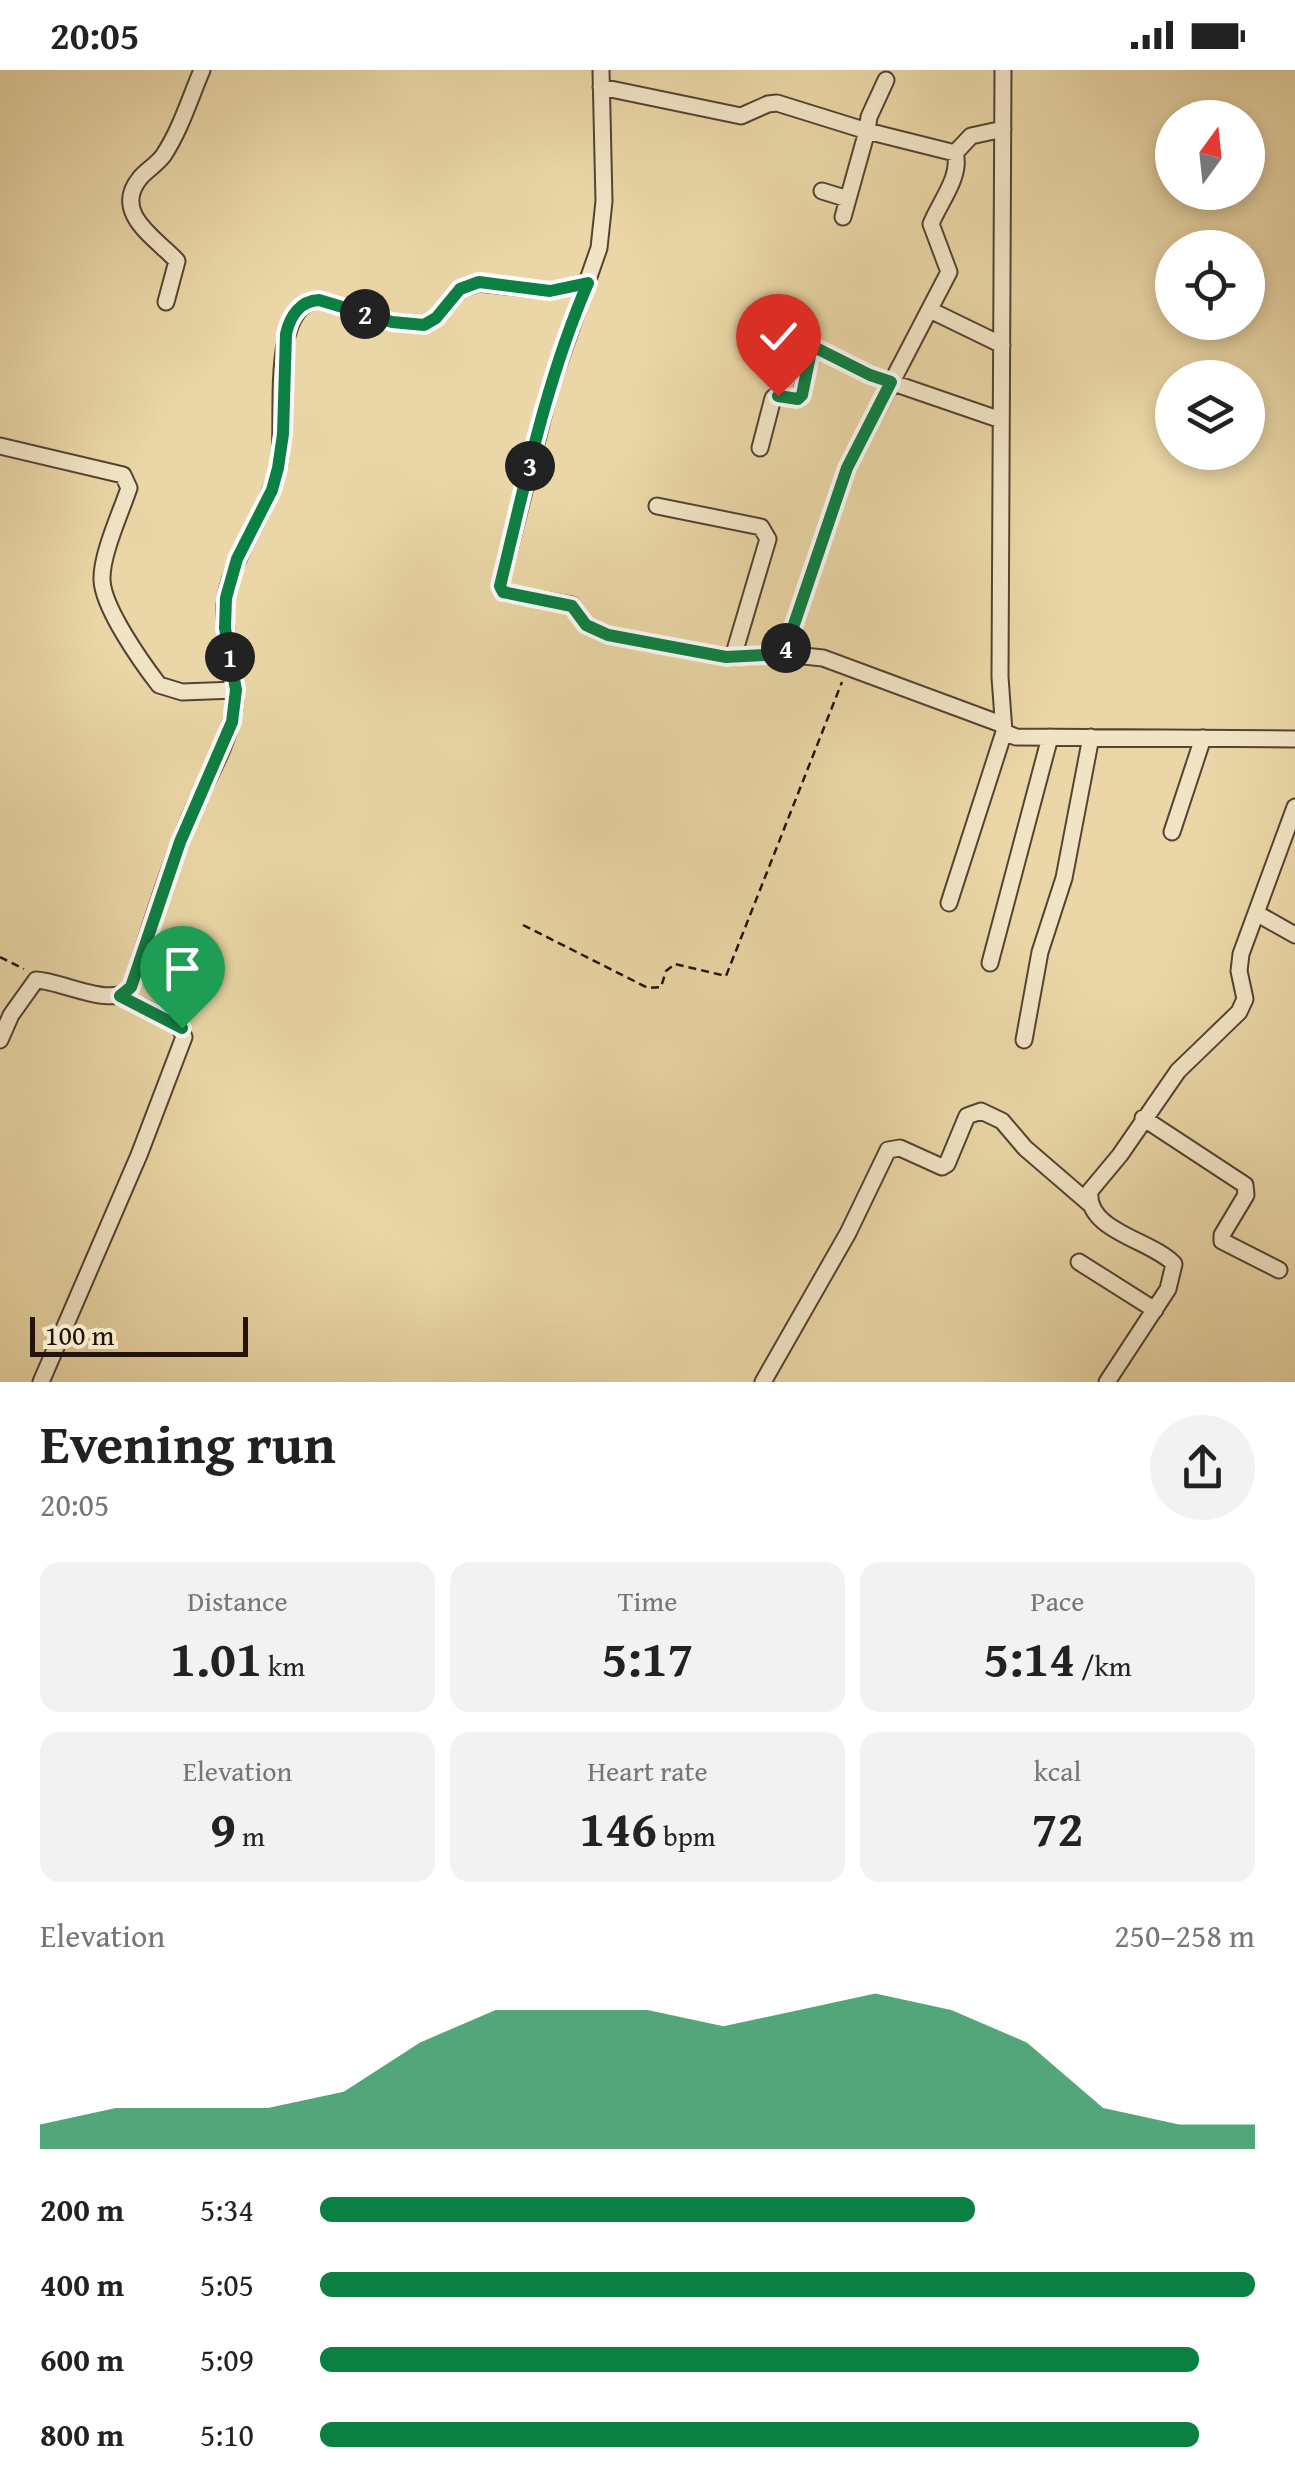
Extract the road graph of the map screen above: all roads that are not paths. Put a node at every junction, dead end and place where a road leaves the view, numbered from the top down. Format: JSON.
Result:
{"nodes":[{"id":1,"x":202,"y":70,"type":"edge"},
{"id":2,"x":1003,"y":70,"type":"edge"},
{"id":3,"x":601,"y":78,"type":"edge"},
{"id":4,"x":886,"y":80,"type":"dead end"},
{"id":5,"x":1003,"y":128,"type":"junction"},
{"id":6,"x":867,"y":131,"type":"junction"},
{"id":7,"x":955,"y":153,"type":"junction"},
{"id":8,"x":822,"y":191,"type":"dead end"},
{"id":9,"x":848,"y":199,"type":"junction"},
{"id":10,"x":843,"y":217,"type":"dead end"},
{"id":11,"x":588,"y":283,"type":"junction"},
{"id":12,"x":166,"y":302,"type":"dead end"},
{"id":13,"x":930,"y":310,"type":"junction"},
{"id":14,"x":758,"y":319,"type":"dead end"},
{"id":15,"x":1002,"y":345,"type":"junction"},
{"id":16,"x":812,"y":346,"type":"junction"},
{"id":17,"x":891,"y":382,"type":"junction"},
{"id":18,"x":1001,"y":420,"type":"junction"},
{"id":19,"x":0,"y":446,"type":"edge"},
{"id":20,"x":760,"y":448,"type":"dead end"},
{"id":21,"x":658,"y":506,"type":"dead end"},
{"id":22,"x":784,"y":654,"type":"junction"},
{"id":23,"x":734,"y":657,"type":"junction"},
{"id":24,"x":236,"y":690,"type":"junction"},
{"id":25,"x":1002,"y":728,"type":"junction"},
{"id":26,"x":1050,"y":737,"type":"junction"},
{"id":27,"x":1091,"y":737,"type":"junction"},
{"id":28,"x":1203,"y":738,"type":"junction"},
{"id":29,"x":1295,"y":739,"type":"edge"},
{"id":30,"x":1295,"y":808,"type":"edge"},
{"id":31,"x":1172,"y":832,"type":"dead end"},
{"id":32,"x":949,"y":903,"type":"dead end"},
{"id":33,"x":1256,"y":913,"type":"junction"},
{"id":34,"x":1295,"y":935,"type":"edge"},
{"id":35,"x":990,"y":963,"type":"dead end"},
{"id":36,"x":120,"y":996,"type":"junction"},
{"id":37,"x":0,"y":1040,"type":"edge"},
{"id":38,"x":1024,"y":1040,"type":"dead end"},
{"id":39,"x":1143,"y":1118,"type":"junction"},
{"id":40,"x":1090,"y":1204,"type":"junction"},
{"id":41,"x":1079,"y":1262,"type":"dead end"},
{"id":42,"x":1279,"y":1270,"type":"dead end"},
{"id":43,"x":1154,"y":1310,"type":"junction"},
{"id":44,"x":41,"y":1382,"type":"edge"},
{"id":45,"x":763,"y":1382,"type":"edge"},
{"id":46,"x":1107,"y":1382,"type":"edge"}],
"edges":[{"from":1,"to":12,"type":"street"},
{"from":2,"to":5,"type":"street"},
{"from":3,"to":6,"type":"street"},
{"from":3,"to":11,"type":"street"},
{"from":4,"to":6,"type":"street"},
{"from":5,"to":7,"type":"street"},
{"from":5,"to":15,"type":"street"},
{"from":6,"to":7,"type":"street"},
{"from":6,"to":9,"type":"street"},
{"from":7,"to":13,"type":"street"},
{"from":8,"to":9,"type":"street"},
{"from":9,"to":10,"type":"street"},
{"from":11,"to":23,"type":"street"},
{"from":11,"to":24,"type":"street"},
{"from":13,"to":15,"type":"street"},
{"from":13,"to":17,"type":"street"},
{"from":14,"to":16,"type":"street"},
{"from":15,"to":18,"type":"street"},
{"from":16,"to":17,"type":"street"},
{"from":16,"to":20,"type":"street"},
{"from":17,"to":18,"type":"street"},
{"from":17,"to":22,"type":"street"},
{"from":18,"to":25,"type":"street"},
{"from":19,"to":24,"type":"street"},
{"from":21,"to":23,"type":"street"},
{"from":22,"to":23,"type":"street"},
{"from":22,"to":25,"type":"street"},
{"from":24,"to":36,"type":"street"},
{"from":25,"to":26,"type":"street"},
{"from":25,"to":32,"type":"street"},
{"from":26,"to":27,"type":"street"},
{"from":26,"to":35,"type":"street"},
{"from":27,"to":28,"type":"street"},
{"from":27,"to":38,"type":"street"},
{"from":28,"to":29,"type":"street"},
{"from":28,"to":31,"type":"street"},
{"from":30,"to":33,"type":"street"},
{"from":33,"to":34,"type":"street"},
{"from":33,"to":39,"type":"street"},
{"from":36,"to":37,"type":"street"},
{"from":36,"to":44,"type":"street"},
{"from":39,"to":40,"type":"street"},
{"from":39,"to":42,"type":"street"},
{"from":40,"to":43,"type":"street"},
{"from":40,"to":45,"type":"street"},
{"from":41,"to":43,"type":"street"},
{"from":43,"to":46,"type":"street"}]}
